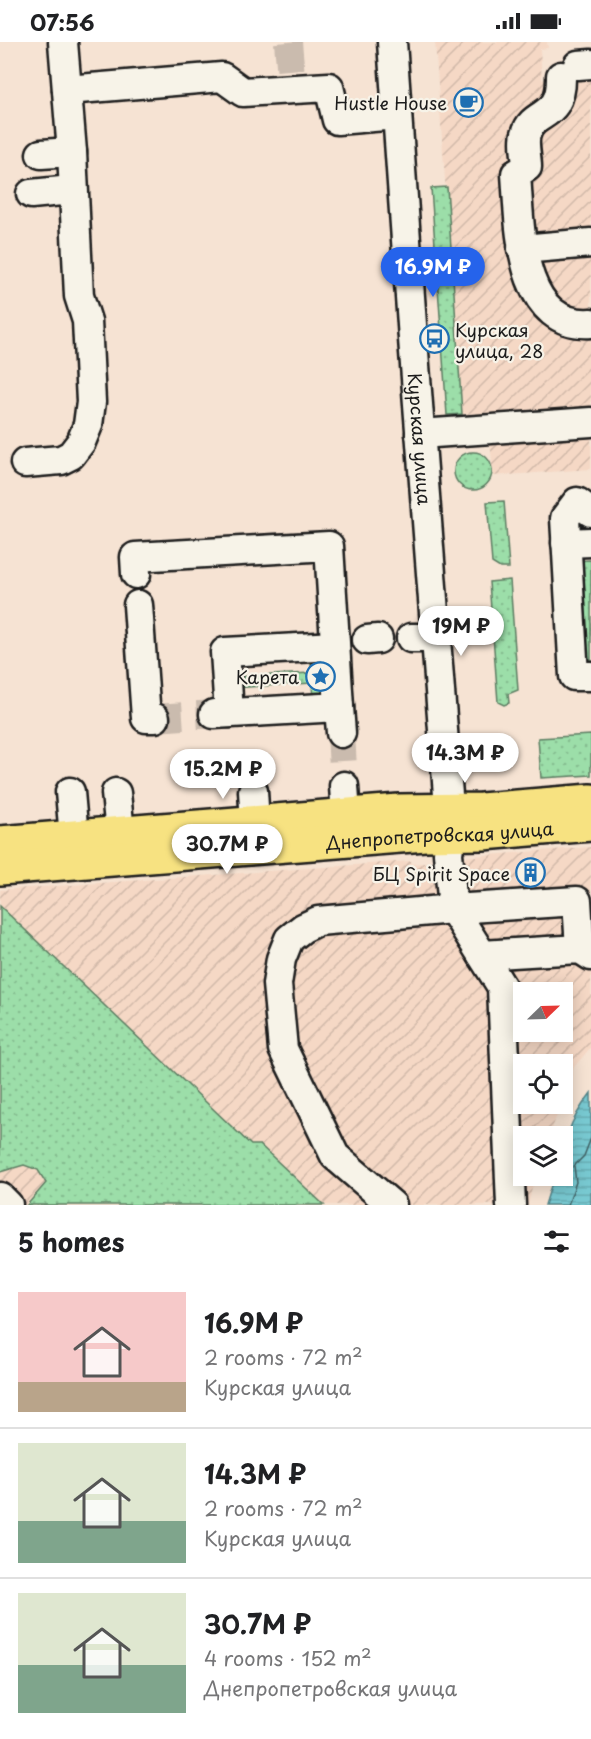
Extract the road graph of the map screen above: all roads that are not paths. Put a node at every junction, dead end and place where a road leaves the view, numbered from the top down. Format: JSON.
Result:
{"nodes":[{"id":1,"x":63,"y":42,"type":"edge"},
{"id":2,"x":392,"y":42,"type":"edge"},
{"id":3,"x":577,"y":68,"type":"edge"},
{"id":4,"x":67,"y":90,"type":"junction"},
{"id":5,"x":397,"y":115,"type":"junction"},
{"id":6,"x":72,"y":152,"type":"junction"},
{"id":7,"x":41,"y":154,"type":"dead end"},
{"id":8,"x":72,"y":190,"type":"junction"},
{"id":9,"x":31,"y":194,"type":"dead end"},
{"id":10,"x":591,"y":243,"type":"edge"},
{"id":11,"x":522,"y":249,"type":"junction"},
{"id":12,"x":591,"y":323,"type":"edge"},
{"id":13,"x":591,"y":422,"type":"edge"},
{"id":14,"x":420,"y":434,"type":"junction"},
{"id":15,"x":25,"y":463,"type":"dead end"},
{"id":16,"x":591,"y":512,"type":"edge"},
{"id":17,"x":579,"y":543,"type":"edge"},
{"id":18,"x":136,"y":574,"type":"dead end"},
{"id":19,"x":138,"y":605,"type":"dead end"},
{"id":20,"x":335,"y":646,"type":"junction"},
{"id":21,"x":591,"y":676,"type":"edge"},
{"id":22,"x":155,"y":718,"type":"dead end"},
{"id":23,"x":70,"y":792,"type":"dead end"},
{"id":24,"x":116,"y":793,"type":"dead end"},
{"id":25,"x":591,"y":801,"type":"edge"},
{"id":26,"x":450,"y":822,"type":"junction"},
{"id":27,"x":591,"y":824,"type":"edge"},
{"id":28,"x":120,"y":833,"type":"junction"},
{"id":29,"x":74,"y":837,"type":"junction"},
{"id":30,"x":0,"y":843,"type":"edge"},
{"id":31,"x":0,"y":868,"type":"edge"},
{"id":32,"x":453,"y":909,"type":"junction"},
{"id":33,"x":585,"y":953,"type":"edge"},
{"id":34,"x":482,"y":955,"type":"junction"},
{"id":35,"x":0,"y":1197,"type":"edge"},
{"id":36,"x":8,"y":1205,"type":"edge"},
{"id":37,"x":392,"y":1205,"type":"edge"},
{"id":38,"x":511,"y":1205,"type":"edge"}],
"edges":[{"from":1,"to":4,"type":"street"},
{"from":2,"to":5,"type":"street","name":"Курская улица"},
{"from":3,"to":11,"type":"street"},
{"from":4,"to":5,"type":"street"},
{"from":4,"to":6,"type":"street"},
{"from":5,"to":14,"type":"street","name":"Курская улица"},
{"from":6,"to":7,"type":"street"},
{"from":6,"to":8,"type":"street"},
{"from":8,"to":9,"type":"street"},
{"from":8,"to":15,"type":"street"},
{"from":10,"to":11,"type":"street"},
{"from":11,"to":12,"type":"street"},
{"from":13,"to":14,"type":"street"},
{"from":14,"to":26,"type":"street","name":"Курская улица"},
{"from":16,"to":17,"type":"street"},
{"from":17,"to":21,"type":"street"},
{"from":18,"to":20,"type":"street"},
{"from":19,"to":22,"type":"street"},
{"from":20,"to":20,"type":"street"},
{"from":23,"to":29,"type":"street"},
{"from":24,"to":28,"type":"street"},
{"from":25,"to":26,"type":"main road","name":"Днепропетровская улица"},
{"from":26,"to":27,"type":"main road","name":"Днепропетровская улица"},
{"from":26,"to":28,"type":"main road","name":"Днепропетровская улица"},
{"from":26,"to":31,"type":"main road","name":"Днепропетровская улица"},
{"from":26,"to":32,"type":"street","name":"Курская улица"},
{"from":28,"to":29,"type":"main road","name":"Днепропетровская улица"},
{"from":29,"to":30,"type":"main road","name":"Днепропетровская улица"},
{"from":32,"to":33,"type":"street"},
{"from":32,"to":34,"type":"street"},
{"from":32,"to":37,"type":"street"},
{"from":33,"to":34,"type":"street"},
{"from":34,"to":38,"type":"street"},
{"from":35,"to":36,"type":"street"}]}
